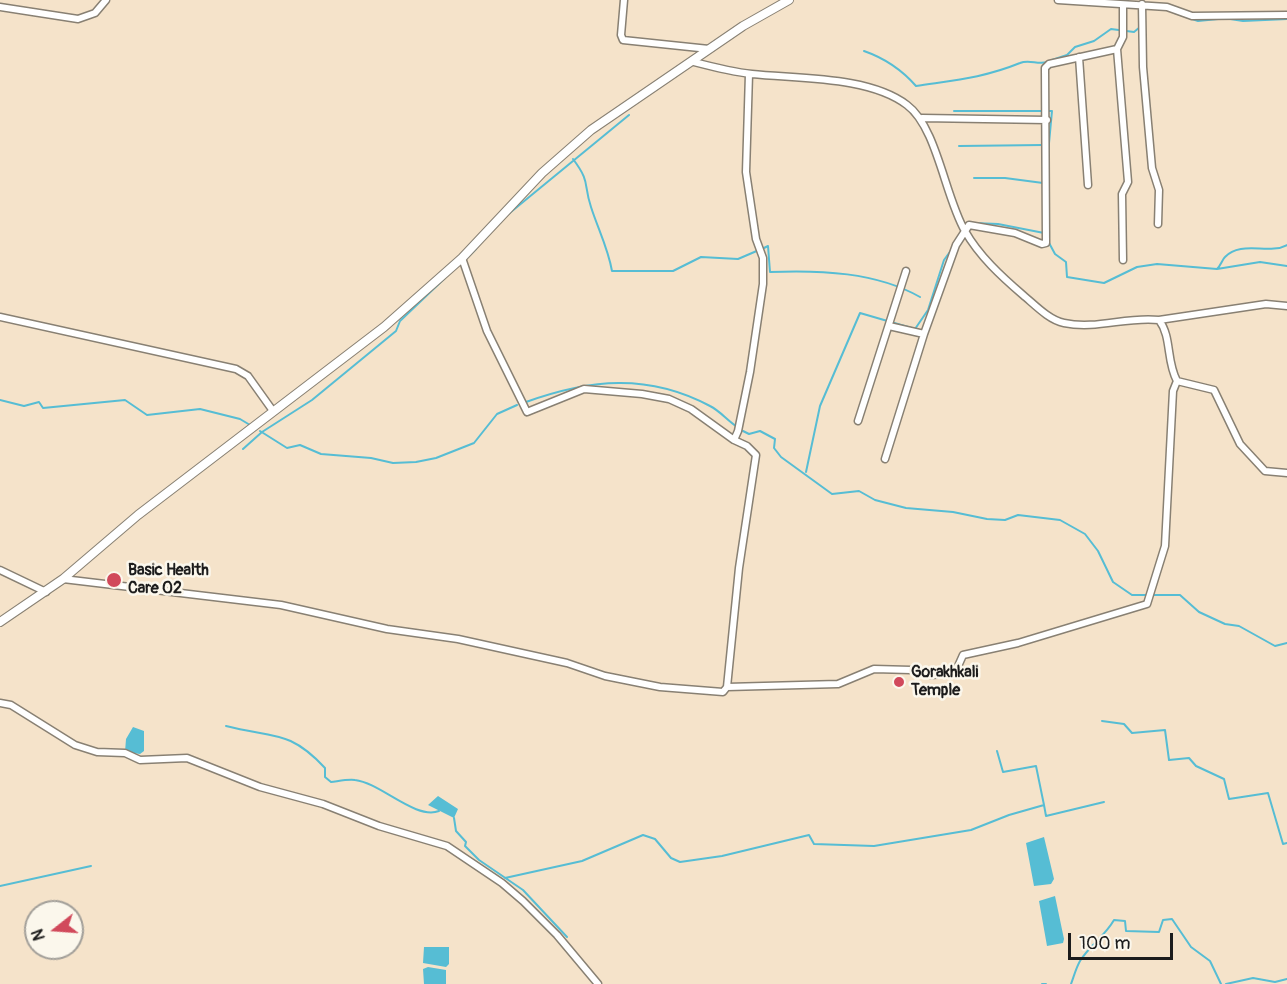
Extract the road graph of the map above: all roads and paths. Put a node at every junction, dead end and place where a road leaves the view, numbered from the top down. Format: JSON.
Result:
{"nodes":[{"id":1,"x":106,"y":0,"type":"edge"},
{"id":2,"x":624,"y":0,"type":"edge"},
{"id":3,"x":789,"y":0,"type":"edge"},
{"id":4,"x":1058,"y":0,"type":"edge"},
{"id":5,"x":1142,"y":4,"type":"junction"},
{"id":6,"x":1123,"y":6,"type":"junction"},
{"id":7,"x":0,"y":8,"type":"edge"},
{"id":8,"x":1287,"y":15,"type":"edge"},
{"id":9,"x":1117,"y":49,"type":"junction"},
{"id":10,"x":710,"y":50,"type":"junction"},
{"id":11,"x":1079,"y":57,"type":"junction"},
{"id":12,"x":694,"y":62,"type":"junction"},
{"id":13,"x":749,"y":74,"type":"junction"},
{"id":14,"x":922,"y":118,"type":"junction"},
{"id":15,"x":1047,"y":120,"type":"junction"},
{"id":16,"x":1088,"y":185,"type":"dead end"},
{"id":17,"x":1158,"y":224,"type":"dead end"},
{"id":18,"x":965,"y":232,"type":"junction"},
{"id":19,"x":462,"y":258,"type":"junction"},
{"id":20,"x":1123,"y":260,"type":"dead end"},
{"id":21,"x":906,"y":271,"type":"dead end"},
{"id":22,"x":1287,"y":306,"type":"edge"},
{"id":23,"x":0,"y":317,"type":"edge"},
{"id":24,"x":1159,"y":320,"type":"junction"},
{"id":25,"x":889,"y":326,"type":"junction"},
{"id":26,"x":924,"y":334,"type":"junction"},
{"id":27,"x":1177,"y":381,"type":"junction"},
{"id":28,"x":273,"y":411,"type":"junction"},
{"id":29,"x":858,"y":421,"type":"dead end"},
{"id":30,"x":734,"y":440,"type":"junction"},
{"id":31,"x":885,"y":459,"type":"dead end"},
{"id":32,"x":1287,"y":473,"type":"edge"},
{"id":33,"x":0,"y":570,"type":"edge"},
{"id":34,"x":63,"y":579,"type":"junction"},
{"id":35,"x":46,"y":592,"type":"junction"},
{"id":36,"x":0,"y":622,"type":"edge"},
{"id":37,"x":727,"y":687,"type":"junction"},
{"id":38,"x":0,"y":703,"type":"edge"},
{"id":39,"x":598,"y":984,"type":"edge"}],
"edges":[{"from":1,"to":7,"type":"street"},
{"from":2,"to":10,"type":"street"},
{"from":3,"to":10,"type":"street"},
{"from":4,"to":6,"type":"street"},
{"from":5,"to":6,"type":"street"},
{"from":5,"to":8,"type":"street"},
{"from":5,"to":17,"type":"street"},
{"from":6,"to":9,"type":"street"},
{"from":9,"to":11,"type":"street"},
{"from":9,"to":20,"type":"street"},
{"from":10,"to":12,"type":"street"},
{"from":11,"to":15,"type":"street"},
{"from":11,"to":16,"type":"street"},
{"from":12,"to":13,"type":"street"},
{"from":12,"to":19,"type":"street"},
{"from":13,"to":14,"type":"street"},
{"from":13,"to":30,"type":"street"},
{"from":14,"to":15,"type":"street"},
{"from":14,"to":18,"type":"street"},
{"from":15,"to":18,"type":"street"},
{"from":18,"to":24,"type":"street"},
{"from":18,"to":26,"type":"street"},
{"from":19,"to":28,"type":"street"},
{"from":19,"to":30,"type":"street"},
{"from":21,"to":25,"type":"street"},
{"from":22,"to":24,"type":"street"},
{"from":23,"to":28,"type":"street"},
{"from":24,"to":27,"type":"street"},
{"from":25,"to":26,"type":"street"},
{"from":25,"to":29,"type":"street"},
{"from":26,"to":31,"type":"street"},
{"from":27,"to":32,"type":"street"},
{"from":27,"to":37,"type":"street"},
{"from":28,"to":34,"type":"street"},
{"from":30,"to":37,"type":"street"},
{"from":33,"to":35,"type":"street"},
{"from":34,"to":35,"type":"street"},
{"from":34,"to":37,"type":"street"},
{"from":35,"to":36,"type":"street"},
{"from":38,"to":39,"type":"street"}]}
